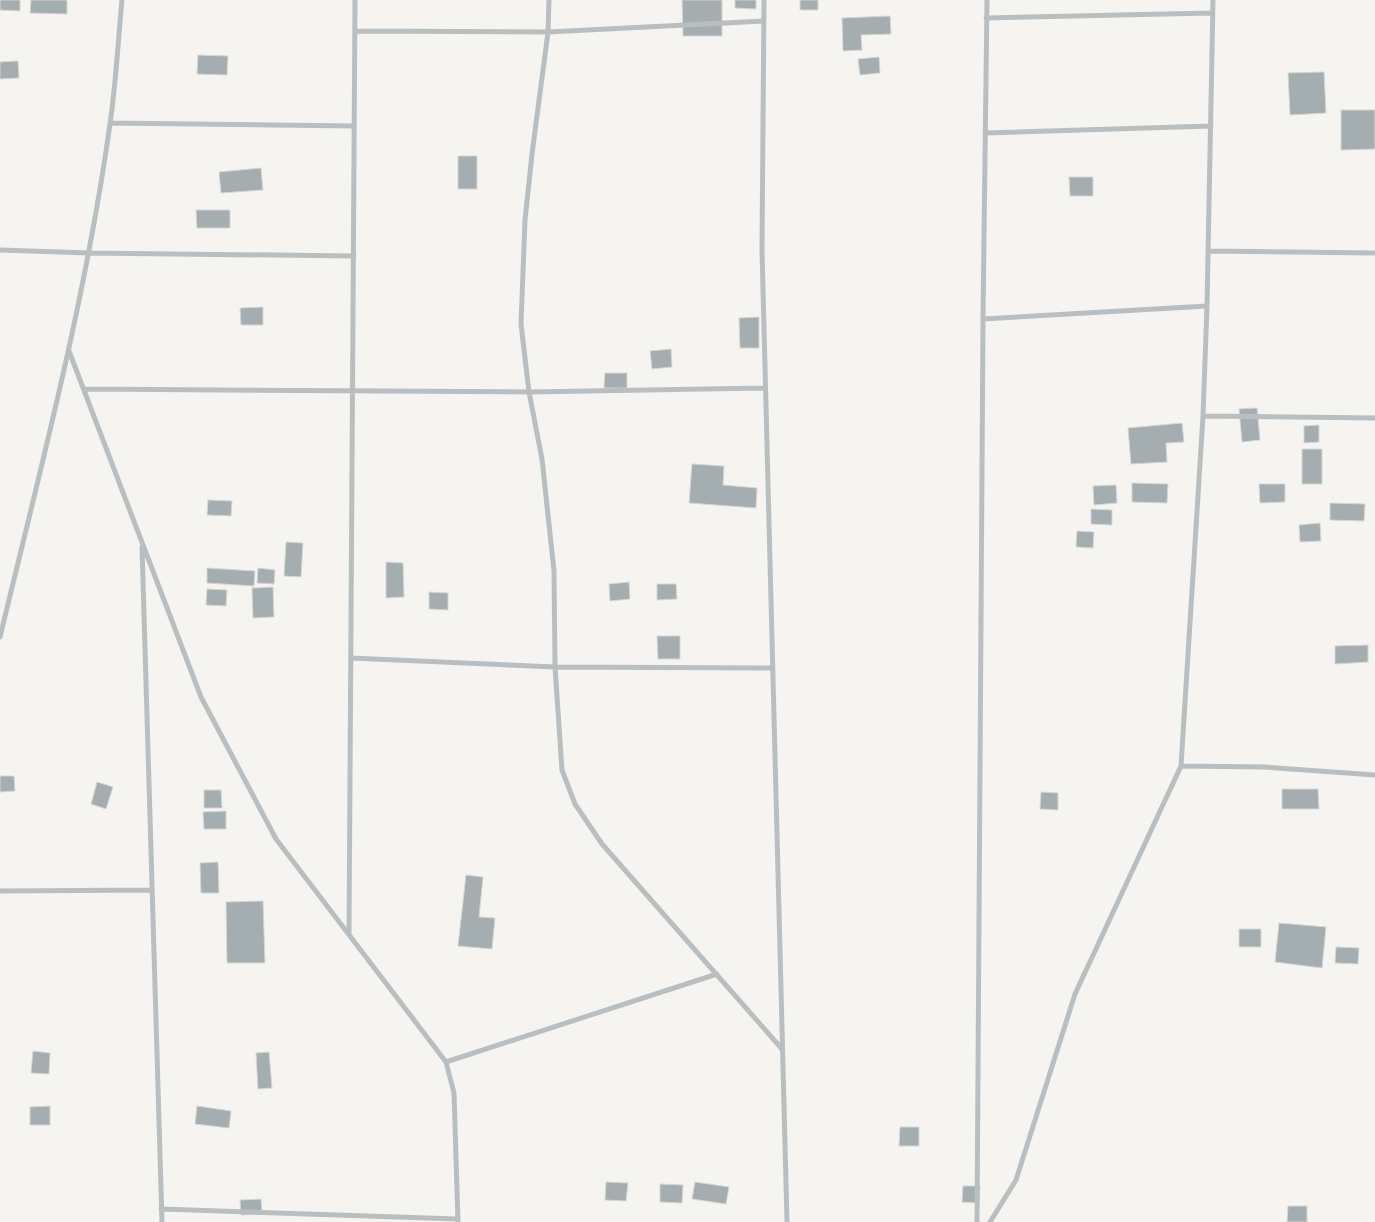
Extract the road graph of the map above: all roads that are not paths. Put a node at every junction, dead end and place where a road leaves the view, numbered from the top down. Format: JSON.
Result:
{"nodes":[{"id":1,"x":122,"y":0,"type":"edge"},
{"id":2,"x":355,"y":0,"type":"edge"},
{"id":3,"x":549,"y":0,"type":"edge"},
{"id":4,"x":764,"y":0,"type":"edge"},
{"id":5,"x":987,"y":0,"type":"edge"},
{"id":6,"x":1213,"y":0,"type":"edge"},
{"id":7,"x":1212,"y":13,"type":"junction"},
{"id":8,"x":986,"y":18,"type":"junction"},
{"id":9,"x":764,"y":22,"type":"junction"},
{"id":10,"x":355,"y":31,"type":"junction"},
{"id":11,"x":548,"y":32,"type":"junction"},
{"id":12,"x":110,"y":123,"type":"junction"},
{"id":13,"x":354,"y":126,"type":"junction"},
{"id":14,"x":1211,"y":126,"type":"junction"},
{"id":15,"x":985,"y":133,"type":"junction"},
{"id":16,"x":0,"y":250,"type":"edge"},
{"id":17,"x":1208,"y":251,"type":"junction"},
{"id":18,"x":88,"y":253,"type":"junction"},
{"id":19,"x":1375,"y":253,"type":"edge"},
{"id":20,"x":354,"y":256,"type":"junction"},
{"id":21,"x":1207,"y":306,"type":"junction"},
{"id":22,"x":983,"y":319,"type":"junction"},
{"id":23,"x":69,"y":350,"type":"junction"},
{"id":24,"x":765,"y":388,"type":"junction"},
{"id":25,"x":84,"y":389,"type":"junction"},
{"id":26,"x":353,"y":391,"type":"junction"},
{"id":27,"x":529,"y":392,"type":"junction"},
{"id":28,"x":1203,"y":416,"type":"junction"},
{"id":29,"x":1375,"y":418,"type":"edge"},
{"id":30,"x":142,"y":542,"type":"junction"},
{"id":31,"x":0,"y":637,"type":"edge"},
{"id":32,"x":351,"y":658,"type":"junction"},
{"id":33,"x":554,"y":667,"type":"junction"},
{"id":34,"x":772,"y":668,"type":"junction"},
{"id":35,"x":1181,"y":766,"type":"junction"},
{"id":36,"x":1375,"y":775,"type":"edge"},
{"id":37,"x":152,"y":890,"type":"junction"},
{"id":38,"x":0,"y":891,"type":"edge"},
{"id":39,"x":349,"y":935,"type":"junction"},
{"id":40,"x":717,"y":974,"type":"junction"},
{"id":41,"x":782,"y":1049,"type":"junction"},
{"id":42,"x":446,"y":1062,"type":"junction"},
{"id":43,"x":161,"y":1209,"type":"junction"},
{"id":44,"x":458,"y":1220,"type":"edge"},
{"id":45,"x":162,"y":1222,"type":"edge"},
{"id":46,"x":787,"y":1222,"type":"edge"},
{"id":47,"x":977,"y":1222,"type":"edge"},
{"id":48,"x":990,"y":1222,"type":"edge"}],
"edges":[{"from":1,"to":12,"type":"street"},
{"from":2,"to":10,"type":"street"},
{"from":3,"to":11,"type":"street"},
{"from":4,"to":9,"type":"street"},
{"from":5,"to":8,"type":"street"},
{"from":6,"to":7,"type":"street"},
{"from":7,"to":8,"type":"street"},
{"from":7,"to":14,"type":"street"},
{"from":8,"to":15,"type":"street"},
{"from":9,"to":11,"type":"street"},
{"from":9,"to":24,"type":"street"},
{"from":10,"to":11,"type":"street"},
{"from":10,"to":13,"type":"street"},
{"from":11,"to":27,"type":"street"},
{"from":12,"to":13,"type":"street"},
{"from":12,"to":18,"type":"street"},
{"from":13,"to":20,"type":"street"},
{"from":14,"to":15,"type":"street"},
{"from":14,"to":17,"type":"street"},
{"from":15,"to":22,"type":"street"},
{"from":16,"to":18,"type":"street"},
{"from":17,"to":19,"type":"street"},
{"from":17,"to":21,"type":"street"},
{"from":18,"to":20,"type":"street"},
{"from":18,"to":23,"type":"street"},
{"from":20,"to":26,"type":"street"},
{"from":21,"to":22,"type":"street"},
{"from":21,"to":28,"type":"street"},
{"from":22,"to":47,"type":"street"},
{"from":23,"to":25,"type":"street"},
{"from":23,"to":31,"type":"street"},
{"from":24,"to":27,"type":"street"},
{"from":24,"to":34,"type":"street"},
{"from":25,"to":26,"type":"street"},
{"from":25,"to":30,"type":"street"},
{"from":26,"to":27,"type":"street"},
{"from":26,"to":32,"type":"street"},
{"from":27,"to":33,"type":"street"},
{"from":28,"to":29,"type":"street"},
{"from":28,"to":35,"type":"street"},
{"from":30,"to":37,"type":"street"},
{"from":30,"to":39,"type":"street"},
{"from":32,"to":33,"type":"street"},
{"from":32,"to":39,"type":"street"},
{"from":33,"to":34,"type":"street"},
{"from":33,"to":40,"type":"street"},
{"from":34,"to":41,"type":"street"},
{"from":35,"to":36,"type":"street"},
{"from":35,"to":48,"type":"street"},
{"from":37,"to":38,"type":"street"},
{"from":37,"to":43,"type":"street"},
{"from":39,"to":42,"type":"street"},
{"from":40,"to":41,"type":"street"},
{"from":40,"to":42,"type":"street"},
{"from":41,"to":46,"type":"street"},
{"from":42,"to":44,"type":"street"},
{"from":43,"to":44,"type":"street"},
{"from":43,"to":45,"type":"street"}]}
